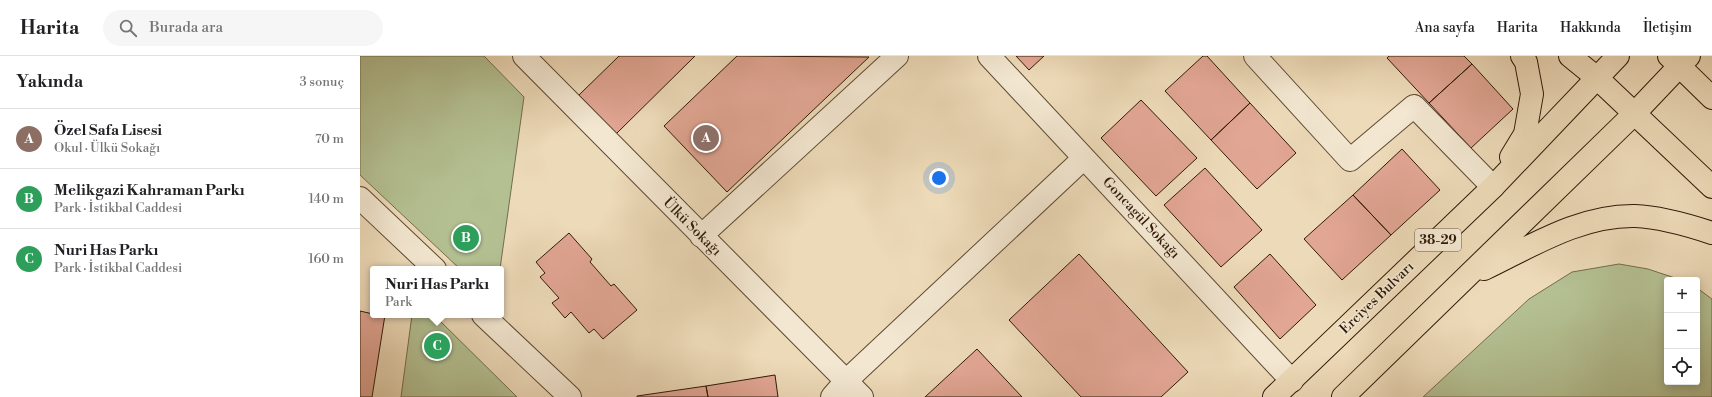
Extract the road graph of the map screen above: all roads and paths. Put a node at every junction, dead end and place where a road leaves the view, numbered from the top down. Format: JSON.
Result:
{"nodes":[{"id":1,"x":524,"y":56,"type":"edge"},
{"id":2,"x":897,"y":56,"type":"edge"},
{"id":3,"x":989,"y":56,"type":"edge"},
{"id":4,"x":1255,"y":56,"type":"edge"},
{"id":5,"x":1522,"y":56,"type":"edge"},
{"id":6,"x":1570,"y":56,"type":"edge"},
{"id":7,"x":1618,"y":56,"type":"edge"},
{"id":8,"x":1679,"y":59,"type":"edge"},
{"id":9,"x":1596,"y":78,"type":"junction"},
{"id":10,"x":1712,"y":98,"type":"edge"},
{"id":11,"x":1634,"y":114,"type":"junction"},
{"id":12,"x":1084,"y":158,"type":"junction"},
{"id":13,"x":1493,"y":187,"type":"junction"},
{"id":14,"x":1712,"y":187,"type":"edge"},
{"id":15,"x":360,"y":198,"type":"edge"},
{"id":16,"x":1712,"y":233,"type":"edge"},
{"id":17,"x":701,"y":236,"type":"junction"},
{"id":18,"x":432,"y":266,"type":"edge"},
{"id":19,"x":1466,"y":277,"type":"junction"},
{"id":20,"x":486,"y":318,"type":"edge"},
{"id":21,"x":846,"y":381,"type":"junction"},
{"id":22,"x":1292,"y":381,"type":"junction"},
{"id":23,"x":570,"y":397,"type":"edge"},
{"id":24,"x":832,"y":397,"type":"edge"},
{"id":25,"x":862,"y":397,"type":"edge"},
{"id":26,"x":1274,"y":397,"type":"edge"},
{"id":27,"x":1343,"y":397,"type":"edge"}],
"edges":[{"from":1,"to":17,"type":"street","name":"Ülkü Sokağı"},
{"from":2,"to":17,"type":"street"},
{"from":3,"to":12,"type":"street","name":"Goncagül Sokağı"},
{"from":4,"to":13,"type":"street"},
{"from":5,"to":13,"type":"main road"},
{"from":6,"to":9,"type":"main road"},
{"from":7,"to":9,"type":"main road","name":"Erciyes Bulvarı"},
{"from":8,"to":10,"type":"main road"},
{"from":8,"to":11,"type":"main road"},
{"from":9,"to":11,"type":"main road"},
{"from":9,"to":13,"type":"main road","name":"Erciyes Bulvarı","number":"38-29"},
{"from":11,"to":14,"type":"main road"},
{"from":11,"to":19,"type":"main road"},
{"from":12,"to":21,"type":"street"},
{"from":12,"to":22,"type":"street","name":"Goncagül Sokağı"},
{"from":13,"to":22,"type":"main road","name":"Erciyes Bulvarı","number":"38-29"},
{"from":15,"to":18,"type":"street"},
{"from":16,"to":19,"type":"main road"},
{"from":17,"to":21,"type":"street","name":"Ülkü Sokağı"},
{"from":19,"to":27,"type":"main road"},
{"from":20,"to":23,"type":"street"},
{"from":21,"to":24,"type":"street"},
{"from":21,"to":25,"type":"street","name":"Ülkü Sokağı"},
{"from":22,"to":26,"type":"main road","name":"Erciyes Bulvarı","number":"38-29"}]}
